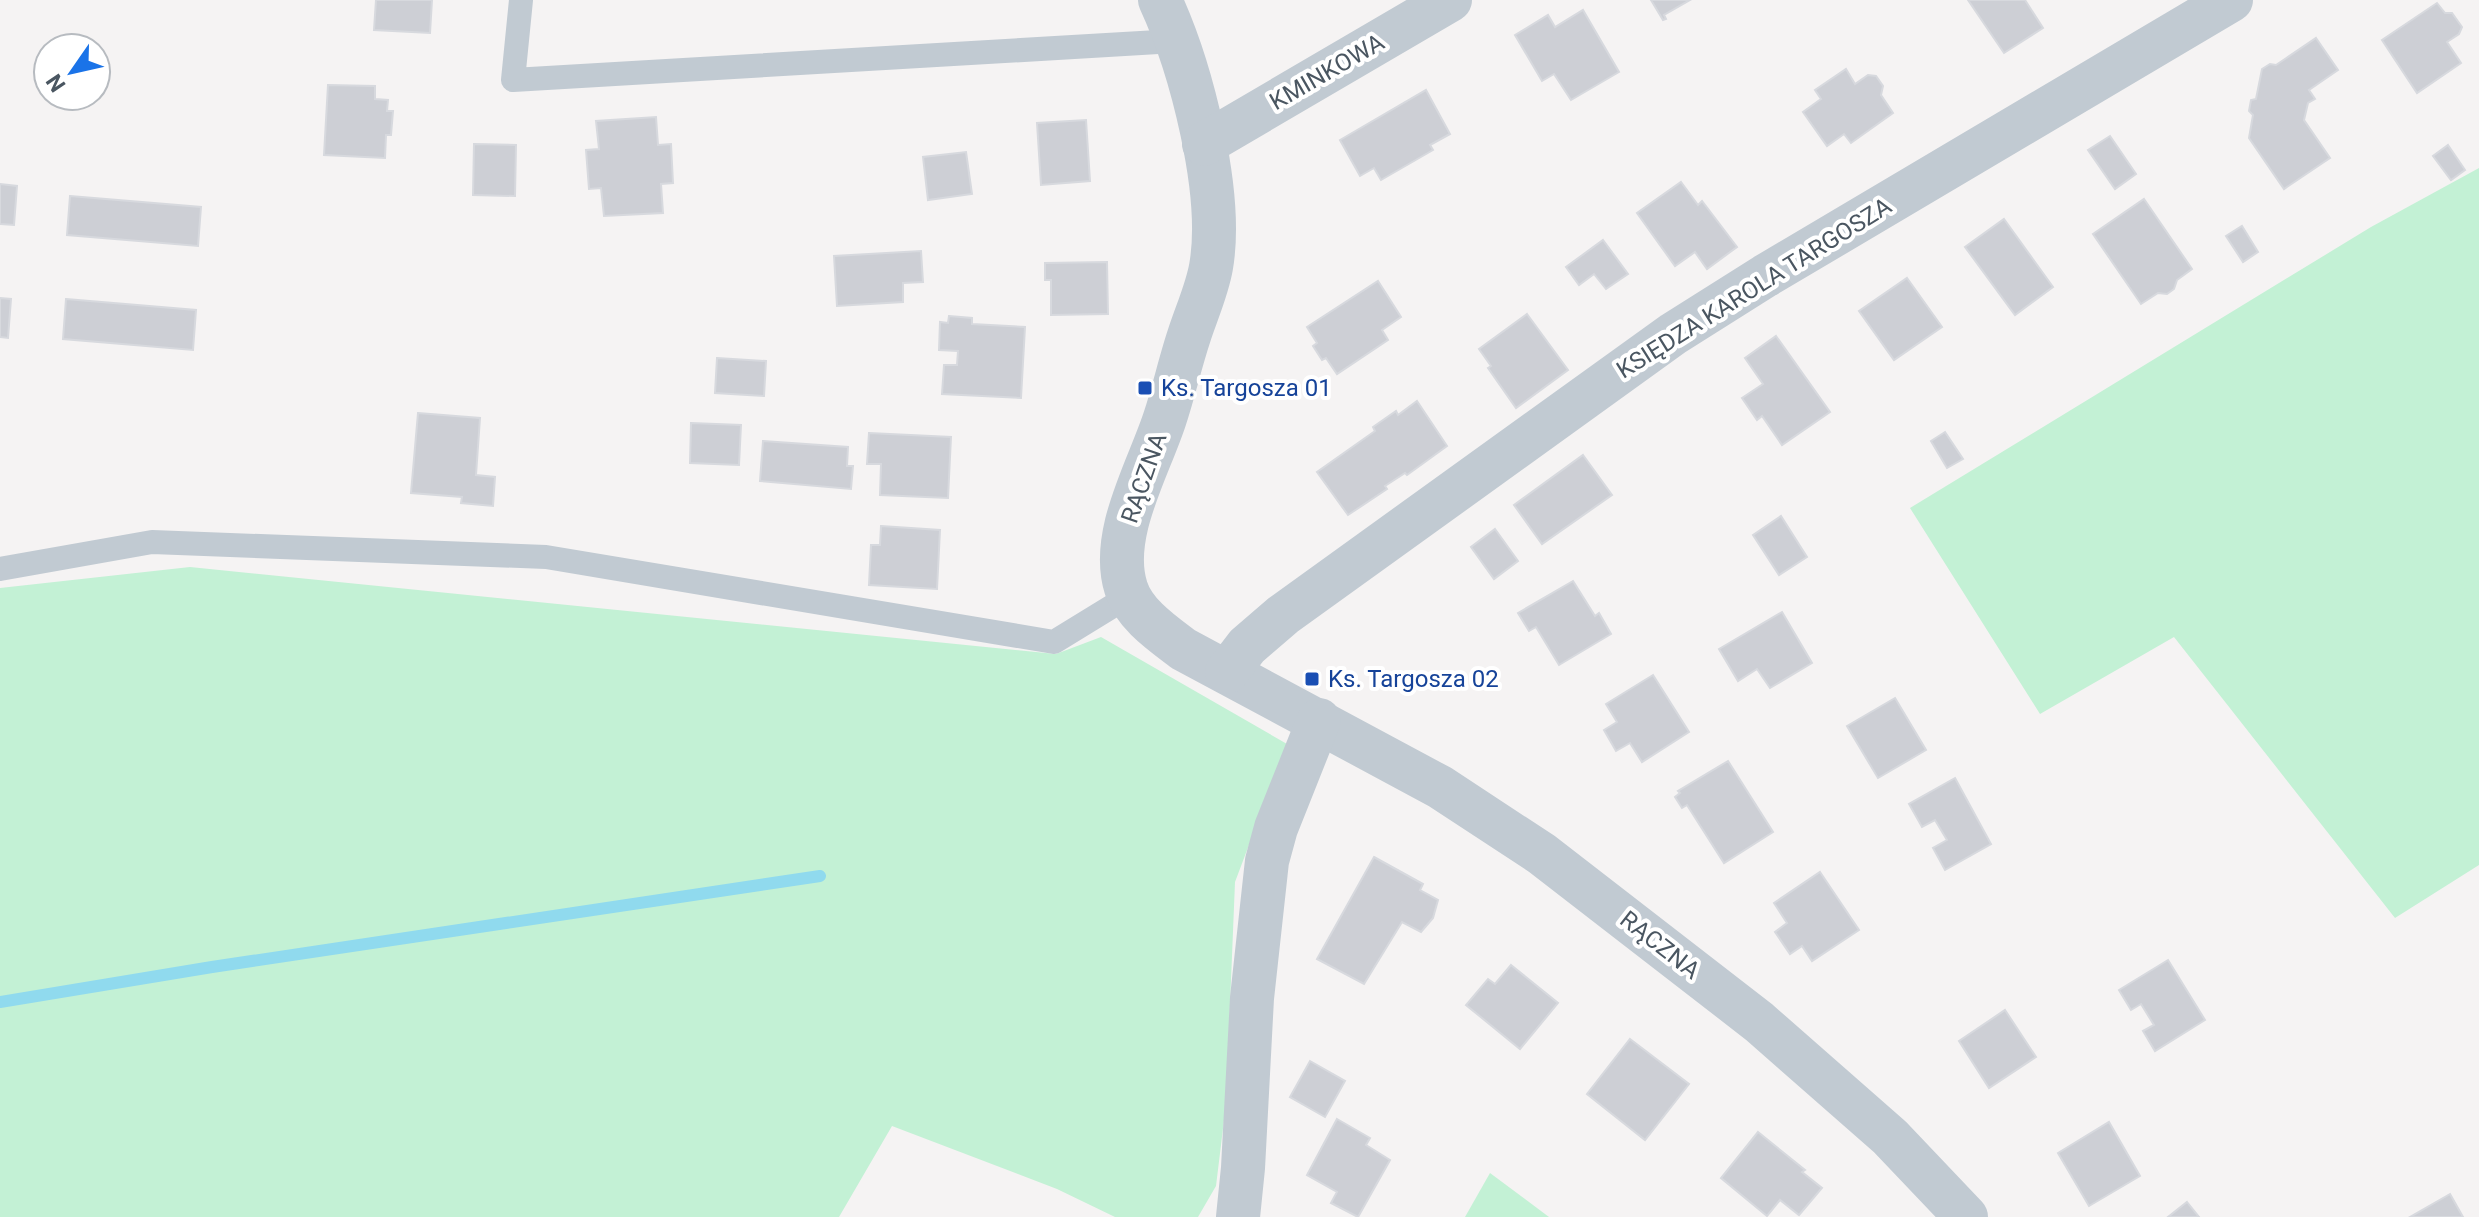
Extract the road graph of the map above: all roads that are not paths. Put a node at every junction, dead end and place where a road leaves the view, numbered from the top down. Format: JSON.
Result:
{"nodes":[{"id":1,"x":521,"y":0,"type":"edge"},
{"id":2,"x":1160,"y":0,"type":"edge"},
{"id":3,"x":1450,"y":0,"type":"edge"},
{"id":4,"x":2231,"y":0,"type":"edge"},
{"id":5,"x":1175,"y":41,"type":"junction"},
{"id":6,"x":1204,"y":144,"type":"junction"},
{"id":7,"x":0,"y":569,"type":"edge"},
{"id":8,"x":1129,"y":596,"type":"junction"},
{"id":9,"x":1227,"y":672,"type":"junction"},
{"id":10,"x":1319,"y":720,"type":"junction"},
{"id":11,"x":1238,"y":1217,"type":"edge"},
{"id":12,"x":1966,"y":1217,"type":"edge"}],
"edges":[{"from":1,"to":5,"type":"lane"},
{"from":2,"to":5,"type":"street","name":"RĄCZNA"},
{"from":3,"to":6,"type":"street","name":"KMINKOWA"},
{"from":4,"to":9,"type":"street","name":"KSIĘDZA KAROLA TARGOSZA"},
{"from":5,"to":6,"type":"street","name":"RĄCZNA"},
{"from":6,"to":8,"type":"street","name":"RĄCZNA"},
{"from":7,"to":8,"type":"lane"},
{"from":8,"to":9,"type":"street","name":"RĄCZNA"},
{"from":9,"to":10,"type":"street","name":"RĄCZNA"},
{"from":10,"to":11,"type":"street"},
{"from":10,"to":12,"type":"street","name":"RĄCZNA"}]}
